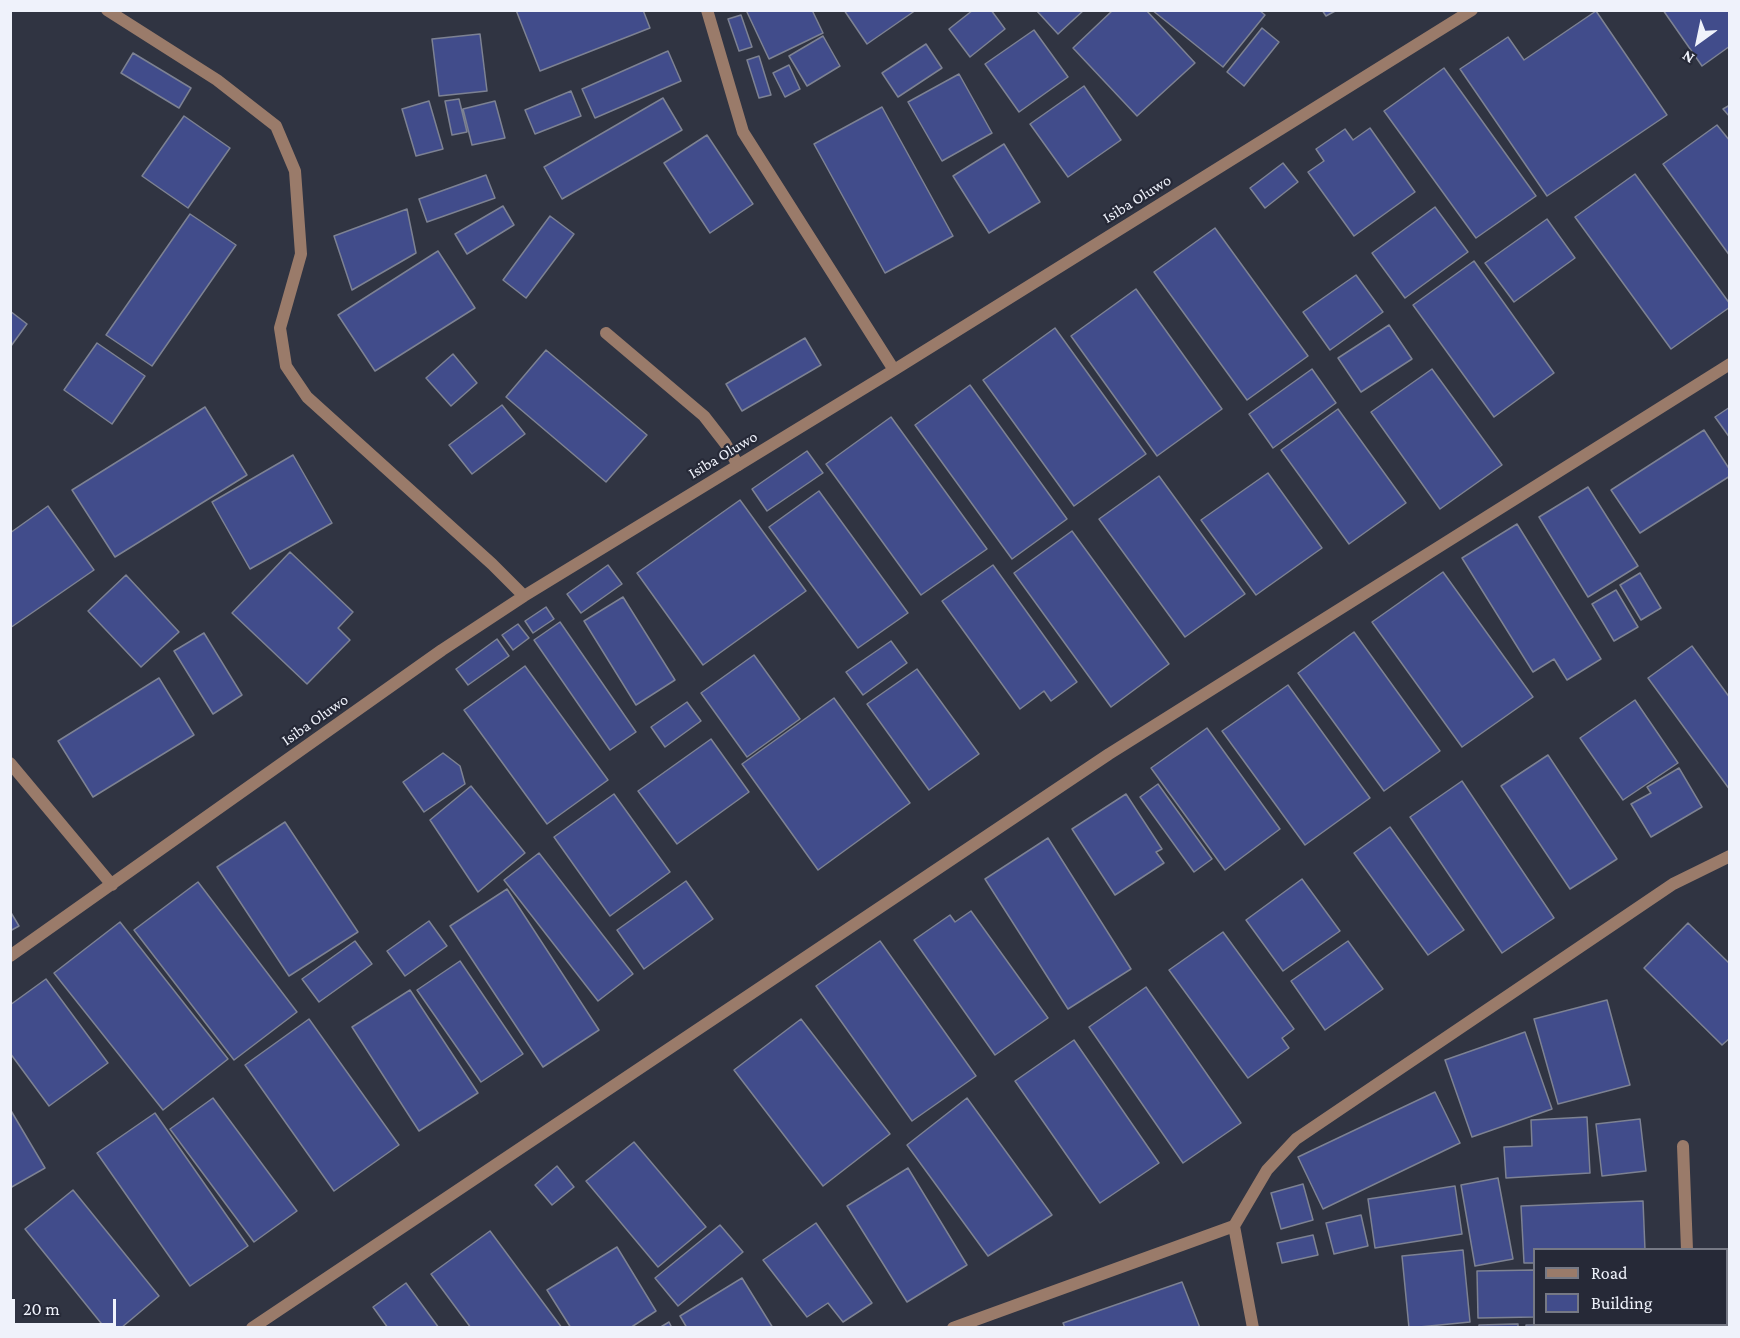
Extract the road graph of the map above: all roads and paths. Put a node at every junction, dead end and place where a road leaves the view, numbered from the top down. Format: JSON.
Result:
{"nodes":[{"id":1,"x":107,"y":10,"type":"edge"},
{"id":2,"x":707,"y":10,"type":"edge"},
{"id":3,"x":1472,"y":10,"type":"edge"},
{"id":4,"x":606,"y":333,"type":"dead end"},
{"id":5,"x":1730,"y":364,"type":"edge"},
{"id":6,"x":894,"y":369,"type":"junction"},
{"id":7,"x":738,"y":465,"type":"junction"},
{"id":8,"x":524,"y":596,"type":"junction"},
{"id":9,"x":10,"y":763,"type":"edge"},
{"id":10,"x":1730,"y":856,"type":"edge"},
{"id":11,"x":112,"y":885,"type":"junction"},
{"id":12,"x":10,"y":956,"type":"edge"},
{"id":13,"x":1683,"y":1146,"type":"dead end"},
{"id":14,"x":1234,"y":1226,"type":"junction"},
{"id":15,"x":1687,"y":1248,"type":"edge"},
{"id":16,"x":252,"y":1328,"type":"edge"},
{"id":17,"x":953,"y":1328,"type":"edge"},
{"id":18,"x":1253,"y":1328,"type":"edge"}],
"edges":[{"from":1,"to":8,"type":"street"},
{"from":2,"to":6,"type":"street"},
{"from":3,"to":6,"type":"street","name":"Isiba Oluwo"},
{"from":4,"to":7,"type":"street"},
{"from":5,"to":16,"type":"street"},
{"from":6,"to":7,"type":"street","name":"Isiba Oluwo"},
{"from":7,"to":8,"type":"street","name":"Isiba Oluwo"},
{"from":8,"to":11,"type":"street","name":"Isiba Oluwo"},
{"from":9,"to":11,"type":"street"},
{"from":10,"to":14,"type":"street"},
{"from":11,"to":12,"type":"street","name":"Isiba Oluwo"},
{"from":13,"to":15,"type":"street"},
{"from":14,"to":17,"type":"street"},
{"from":14,"to":18,"type":"street"}]}
